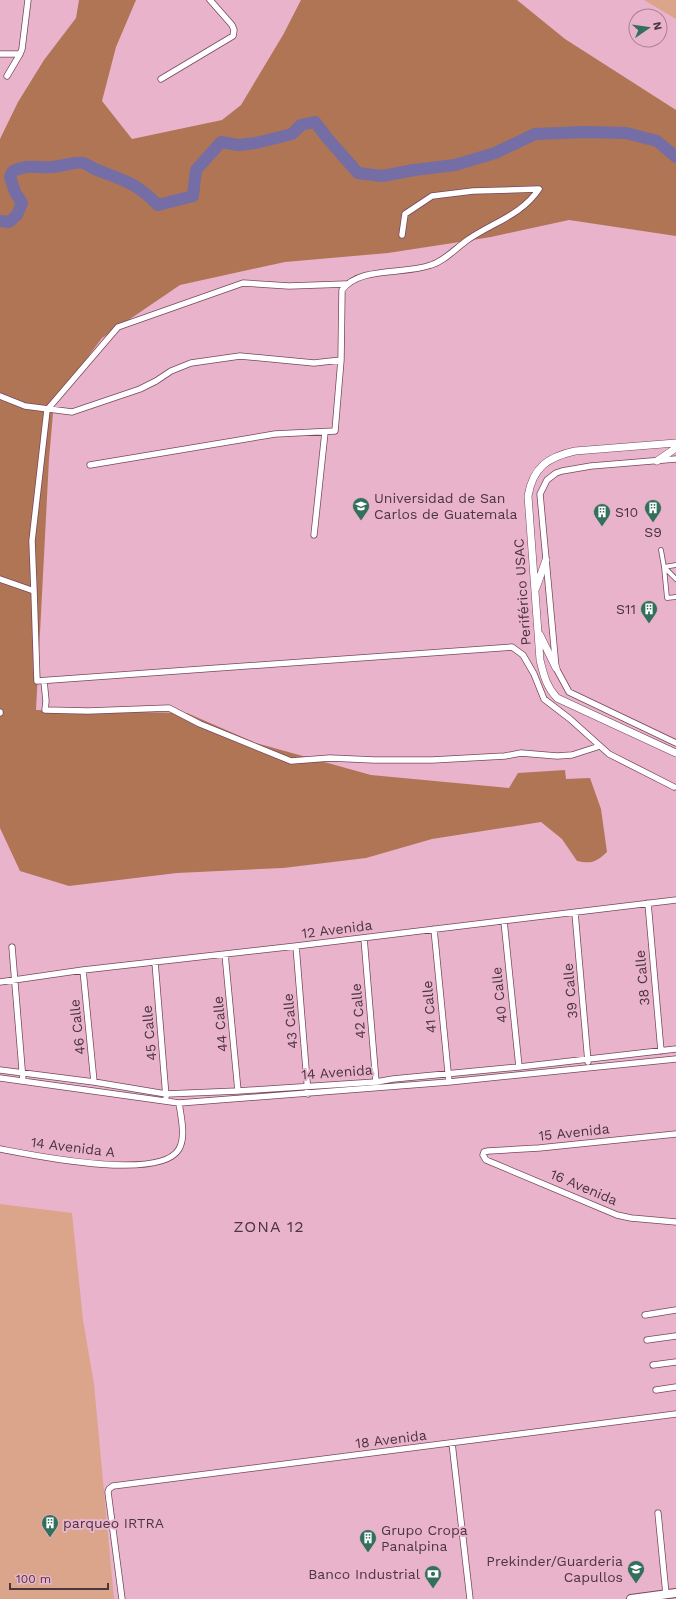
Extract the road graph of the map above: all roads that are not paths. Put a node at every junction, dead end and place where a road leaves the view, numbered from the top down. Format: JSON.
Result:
{"nodes":[{"id":1,"x":28,"y":0,"type":"edge"},
{"id":2,"x":213,"y":1,"type":"edge"},
{"id":3,"x":0,"y":54,"type":"edge"},
{"id":4,"x":20,"y":54,"type":"junction"},
{"id":5,"x":7,"y":76,"type":"dead end"},
{"id":6,"x":161,"y":79,"type":"dead end"},
{"id":7,"x":402,"y":235,"type":"dead end"},
{"id":8,"x":346,"y":284,"type":"junction"},
{"id":9,"x":341,"y":360,"type":"junction"},
{"id":10,"x":0,"y":396,"type":"edge"},
{"id":11,"x":47,"y":410,"type":"junction"},
{"id":12,"x":325,"y":432,"type":"junction"},
{"id":13,"x":676,"y":443,"type":"edge"},
{"id":14,"x":676,"y":448,"type":"edge"},
{"id":15,"x":676,"y":459,"type":"edge"},
{"id":16,"x":657,"y":461,"type":"junction"},
{"id":17,"x":90,"y":464,"type":"dead end"},
{"id":18,"x":314,"y":535,"type":"dead end"},
{"id":19,"x":661,"y":550,"type":"dead end"},
{"id":20,"x":546,"y":560,"type":"junction"},
{"id":21,"x":676,"y":565,"type":"edge"},
{"id":22,"x":664,"y":567,"type":"junction"},
{"id":23,"x":0,"y":579,"type":"edge"},
{"id":24,"x":676,"y":579,"type":"edge"},
{"id":25,"x":34,"y":591,"type":"junction"},
{"id":26,"x":535,"y":591,"type":"junction"},
{"id":27,"x":676,"y":597,"type":"edge"},
{"id":28,"x":538,"y":632,"type":"junction"},
{"id":29,"x":556,"y":668,"type":"junction"},
{"id":30,"x":44,"y":680,"type":"junction"},
{"id":31,"x":676,"y":743,"type":"edge"},
{"id":32,"x":600,"y":746,"type":"junction"},
{"id":33,"x":676,"y":753,"type":"edge"},
{"id":34,"x":674,"y":787,"type":"dead end"},
{"id":35,"x":676,"y":900,"type":"edge"},
{"id":36,"x":648,"y":903,"type":"junction"},
{"id":37,"x":575,"y":912,"type":"junction"},
{"id":38,"x":504,"y":922,"type":"junction"},
{"id":39,"x":434,"y":929,"type":"junction"},
{"id":40,"x":364,"y":938,"type":"junction"},
{"id":41,"x":296,"y":946,"type":"junction"},
{"id":42,"x":12,"y":947,"type":"dead end"},
{"id":43,"x":226,"y":954,"type":"junction"},
{"id":44,"x":154,"y":962,"type":"junction"},
{"id":45,"x":83,"y":970,"type":"junction"},
{"id":46,"x":15,"y":980,"type":"junction"},
{"id":47,"x":0,"y":982,"type":"edge"},
{"id":48,"x":676,"y":1049,"type":"edge"},
{"id":49,"x":661,"y":1051,"type":"junction"},
{"id":50,"x":588,"y":1059,"type":"junction"},
{"id":51,"x":676,"y":1059,"type":"edge"},
{"id":52,"x":519,"y":1067,"type":"junction"},
{"id":53,"x":589,"y":1067,"type":"junction"},
{"id":54,"x":0,"y":1070,"type":"edge"},
{"id":55,"x":22,"y":1073,"type":"junction"},
{"id":56,"x":448,"y":1073,"type":"junction"},
{"id":57,"x":0,"y":1078,"type":"edge"},
{"id":58,"x":23,"y":1081,"type":"junction"},
{"id":59,"x":94,"y":1082,"type":"junction"},
{"id":60,"x":376,"y":1082,"type":"junction"},
{"id":61,"x":449,"y":1082,"type":"junction"},
{"id":62,"x":307,"y":1086,"type":"junction"},
{"id":63,"x":238,"y":1091,"type":"junction"},
{"id":64,"x":166,"y":1094,"type":"junction"},
{"id":65,"x":308,"y":1094,"type":"junction"},
{"id":66,"x":167,"y":1102,"type":"junction"},
{"id":67,"x":179,"y":1103,"type":"junction"},
{"id":68,"x":676,"y":1134,"type":"edge"},
{"id":69,"x":0,"y":1149,"type":"edge"},
{"id":70,"x":486,"y":1160,"type":"joint"},
{"id":71,"x":676,"y":1222,"type":"edge"},
{"id":72,"x":676,"y":1310,"type":"edge"},
{"id":73,"x":645,"y":1315,"type":"dead end"},
{"id":74,"x":676,"y":1337,"type":"edge"},
{"id":75,"x":647,"y":1340,"type":"dead end"},
{"id":76,"x":676,"y":1362,"type":"edge"},
{"id":77,"x":653,"y":1365,"type":"dead end"},
{"id":78,"x":676,"y":1388,"type":"edge"},
{"id":79,"x":656,"y":1390,"type":"dead end"},
{"id":80,"x":676,"y":1414,"type":"edge"},
{"id":81,"x":452,"y":1443,"type":"junction"},
{"id":82,"x":658,"y":1513,"type":"dead end"},
{"id":83,"x":676,"y":1593,"type":"edge"},
{"id":84,"x":666,"y":1594,"type":"junction"},
{"id":85,"x":122,"y":1599,"type":"edge"},
{"id":86,"x":470,"y":1599,"type":"edge"},
{"id":87,"x":631,"y":1599,"type":"edge"}],
"edges":[{"from":1,"to":4,"type":"street"},
{"from":2,"to":6,"type":"street"},
{"from":3,"to":4,"type":"street"},
{"from":4,"to":5,"type":"street"},
{"from":7,"to":8,"type":"street"},
{"from":8,"to":9,"type":"street"},
{"from":8,"to":11,"type":"street"},
{"from":9,"to":11,"type":"street"},
{"from":9,"to":12,"type":"street"},
{"from":10,"to":11,"type":"street"},
{"from":11,"to":25,"type":"street"},
{"from":12,"to":17,"type":"street"},
{"from":12,"to":18,"type":"street"},
{"from":13,"to":26,"type":"street","name":"Periférico USAC"},
{"from":14,"to":16,"type":"street"},
{"from":15,"to":16,"type":"street","name":"Periférico USAC"},
{"from":16,"to":20,"type":"street","name":"Periférico USAC"},
{"from":19,"to":22,"type":"street"},
{"from":20,"to":26,"type":"street"},
{"from":20,"to":29,"type":"street","name":"Periférico USAC"},
{"from":21,"to":22,"type":"street"},
{"from":22,"to":24,"type":"street"},
{"from":22,"to":27,"type":"street"},
{"from":23,"to":25,"type":"street"},
{"from":25,"to":30,"type":"street"},
{"from":26,"to":28,"type":"street","name":"Periférico USAC"},
{"from":28,"to":29,"type":"street"},
{"from":28,"to":33,"type":"street","name":"Periférico USAC"},
{"from":29,"to":31,"type":"street","name":"Periférico USAC"},
{"from":30,"to":32,"type":"street"},
{"from":30,"to":32,"type":"street"},
{"from":32,"to":34,"type":"street"},
{"from":35,"to":36,"type":"street","name":"12 Avenida"},
{"from":36,"to":37,"type":"street","name":"12 Avenida"},
{"from":36,"to":49,"type":"street","name":"38 Calle"},
{"from":37,"to":38,"type":"street","name":"12 Avenida"},
{"from":37,"to":50,"type":"street","name":"39 Calle"},
{"from":38,"to":39,"type":"street","name":"12 Avenida"},
{"from":38,"to":52,"type":"street","name":"40 Calle"},
{"from":39,"to":40,"type":"street","name":"12 Avenida"},
{"from":39,"to":56,"type":"street","name":"41 Calle"},
{"from":40,"to":41,"type":"street","name":"12 Avenida"},
{"from":40,"to":60,"type":"street","name":"42 Calle"},
{"from":41,"to":43,"type":"street","name":"12 Avenida"},
{"from":41,"to":62,"type":"street","name":"43 Calle"},
{"from":42,"to":46,"type":"street"},
{"from":43,"to":44,"type":"street","name":"12 Avenida"},
{"from":43,"to":63,"type":"street","name":"44 Calle"},
{"from":44,"to":45,"type":"street","name":"12 Avenida"},
{"from":44,"to":64,"type":"street","name":"45 Calle"},
{"from":45,"to":46,"type":"street","name":"12 Avenida"},
{"from":45,"to":59,"type":"street","name":"46 Calle"},
{"from":46,"to":47,"type":"street","name":"12 Avenida"},
{"from":46,"to":55,"type":"street"},
{"from":48,"to":49,"type":"street","name":"14 Avenida"},
{"from":49,"to":50,"type":"street","name":"14 Avenida"},
{"from":50,"to":52,"type":"street","name":"14 Avenida"},
{"from":50,"to":53,"type":"street","name":"39 Calle"},
{"from":51,"to":53,"type":"street","name":"14 Avenida"},
{"from":52,"to":56,"type":"street","name":"14 Avenida"},
{"from":53,"to":61,"type":"street","name":"14 Avenida"},
{"from":54,"to":55,"type":"street","name":"14 Avenida"},
{"from":55,"to":58,"type":"street"},
{"from":55,"to":59,"type":"street","name":"14 Avenida"},
{"from":56,"to":60,"type":"street","name":"14 Avenida"},
{"from":56,"to":61,"type":"street","name":"41 Calle"},
{"from":57,"to":58,"type":"street","name":"14 Avenida"},
{"from":58,"to":66,"type":"street","name":"14 Avenida"},
{"from":59,"to":64,"type":"street","name":"14 Avenida"},
{"from":60,"to":62,"type":"street","name":"14 Avenida"},
{"from":61,"to":65,"type":"street","name":"14 Avenida"},
{"from":62,"to":63,"type":"street","name":"14 Avenida"},
{"from":62,"to":65,"type":"street","name":"43 Calle"},
{"from":63,"to":64,"type":"street","name":"14 Avenida"},
{"from":64,"to":66,"type":"street","name":"45 Calle"},
{"from":65,"to":67,"type":"street","name":"14 Avenida"},
{"from":66,"to":67,"type":"street","name":"14 Avenida"},
{"from":67,"to":69,"type":"street","name":"14 Avenida A"},
{"from":68,"to":70,"type":"street","name":"15 Avenida"},
{"from":70,"to":71,"type":"street","name":"16 Avenida"},
{"from":72,"to":73,"type":"street"},
{"from":74,"to":75,"type":"street"},
{"from":76,"to":77,"type":"street"},
{"from":78,"to":79,"type":"street"},
{"from":80,"to":81,"type":"street","name":"18 Avenida"},
{"from":81,"to":85,"type":"street","name":"18 Avenida"},
{"from":81,"to":86,"type":"street"},
{"from":82,"to":84,"type":"street"},
{"from":83,"to":84,"type":"main road"},
{"from":84,"to":87,"type":"main road"}]}
